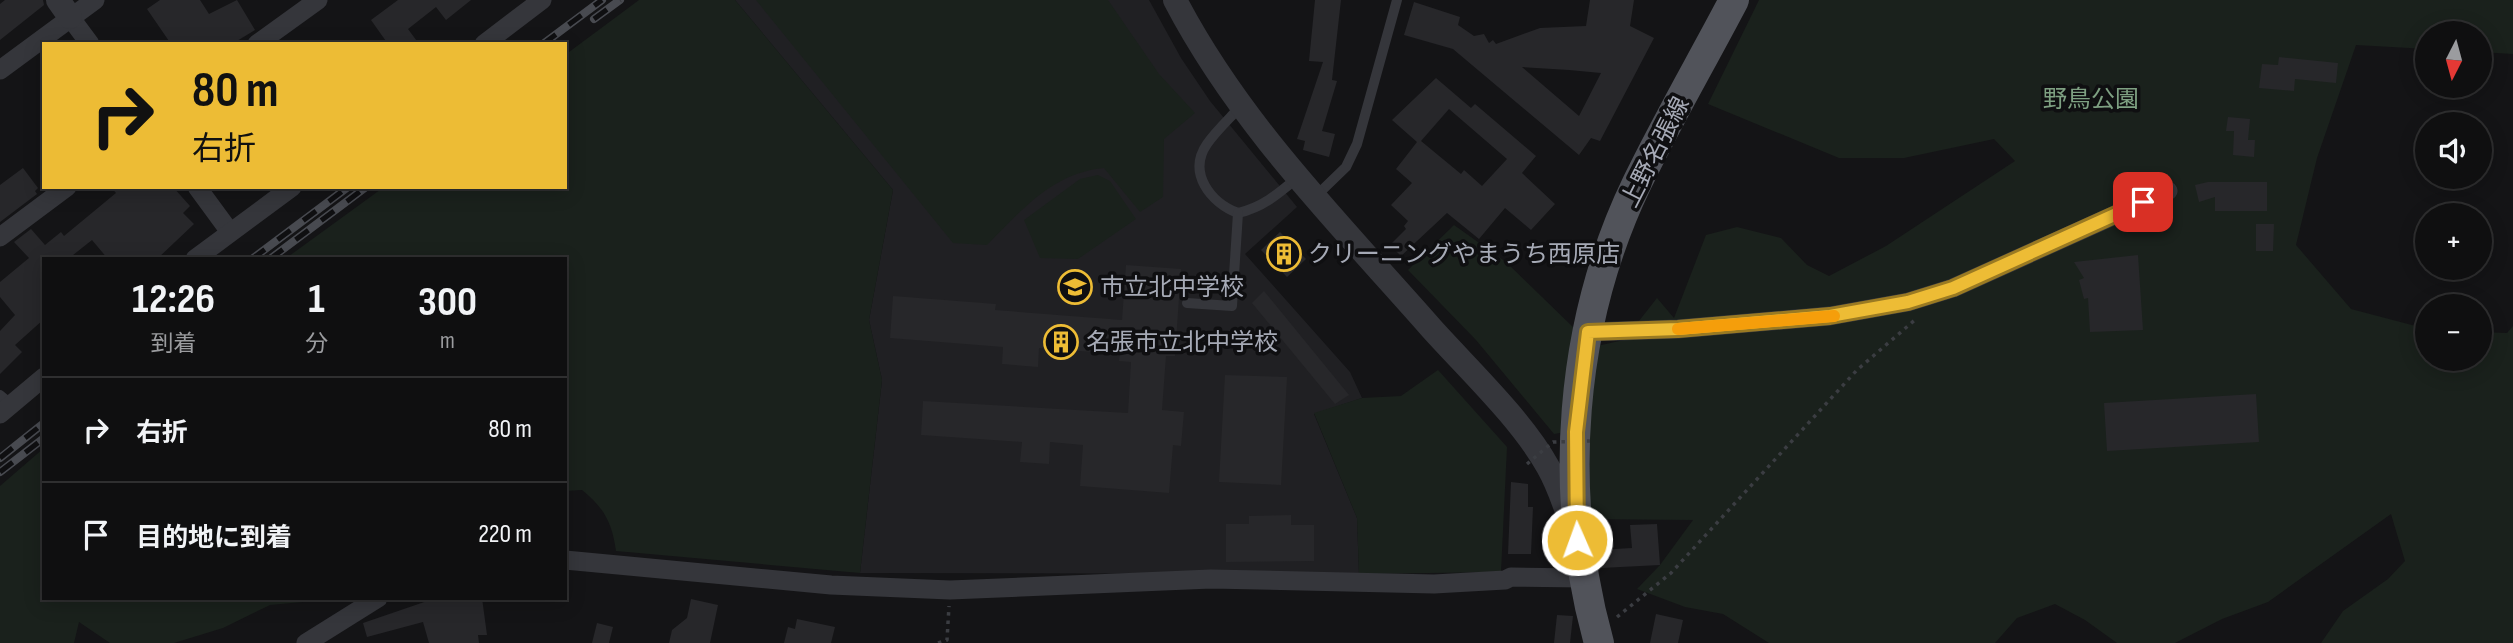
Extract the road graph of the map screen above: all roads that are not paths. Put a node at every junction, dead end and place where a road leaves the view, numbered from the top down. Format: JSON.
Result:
{"nodes":[{"id":1,"x":95,"y":0,"type":"edge"},
{"id":2,"x":318,"y":0,"type":"edge"},
{"id":3,"x":542,"y":0,"type":"edge"},
{"id":4,"x":1175,"y":0,"type":"edge"},
{"id":5,"x":1397,"y":0,"type":"edge"},
{"id":6,"x":1734,"y":0,"type":"edge"},
{"id":7,"x":64,"y":9,"type":"edge"},
{"id":8,"x":89,"y":42,"type":"edge"},
{"id":9,"x":260,"y":42,"type":"edge"},
{"id":10,"x":487,"y":42,"type":"edge"},
{"id":11,"x":0,"y":70,"type":"edge"},
{"id":12,"x":1240,"y":107,"type":"junction"},
{"id":13,"x":1298,"y":178,"type":"junction"},
{"id":14,"x":64,"y":189,"type":"edge"},
{"id":15,"x":198,"y":189,"type":"edge"},
{"id":16,"x":289,"y":189,"type":"edge"},
{"id":17,"x":2168,"y":191,"type":"dead end"},
{"id":18,"x":1315,"y":196,"type":"junction"},
{"id":19,"x":1238,"y":213,"type":"junction"},
{"id":20,"x":230,"y":232,"type":"junction"},
{"id":21,"x":0,"y":237,"type":"edge"},
{"id":22,"x":198,"y":257,"type":"edge"},
{"id":23,"x":1187,"y":303,"type":"dead end"},
{"id":24,"x":1588,"y":332,"type":"junction"},
{"id":25,"x":42,"y":378,"type":"edge"},
{"id":26,"x":4,"y":404,"type":"edge"},
{"id":27,"x":1577,"y":540,"type":"junction"},
{"id":28,"x":567,"y":560,"type":"edge"},
{"id":29,"x":1583,"y":578,"type":"junction"},
{"id":30,"x":375,"y":600,"type":"edge"},
{"id":31,"x":1594,"y":640,"type":"edge"},
{"id":32,"x":306,"y":643,"type":"edge"}],
"edges":[{"from":1,"to":7,"type":"street"},
{"from":2,"to":9,"type":"street"},
{"from":3,"to":10,"type":"street"},
{"from":4,"to":12,"type":"street"},
{"from":5,"to":18,"type":"lane"},
{"from":6,"to":24,"type":"main road","name":"上野名張線"},
{"from":7,"to":8,"type":"street"},
{"from":7,"to":11,"type":"street"},
{"from":12,"to":13,"type":"street"},
{"from":12,"to":19,"type":"lane"},
{"from":13,"to":18,"type":"street"},
{"from":13,"to":19,"type":"lane"},
{"from":14,"to":21,"type":"street"},
{"from":15,"to":20,"type":"street"},
{"from":16,"to":20,"type":"street"},
{"from":17,"to":24,"type":"street"},
{"from":18,"to":27,"type":"street"},
{"from":19,"to":23,"type":"lane"},
{"from":20,"to":22,"type":"street"},
{"from":24,"to":27,"type":"main road","name":"上野名張線"},
{"from":25,"to":26,"type":"street"},
{"from":27,"to":29,"type":"main road","name":"上野名張線"},
{"from":28,"to":29,"type":"street"},
{"from":29,"to":31,"type":"main road","name":"上野名張線"},
{"from":30,"to":32,"type":"street"}]}
